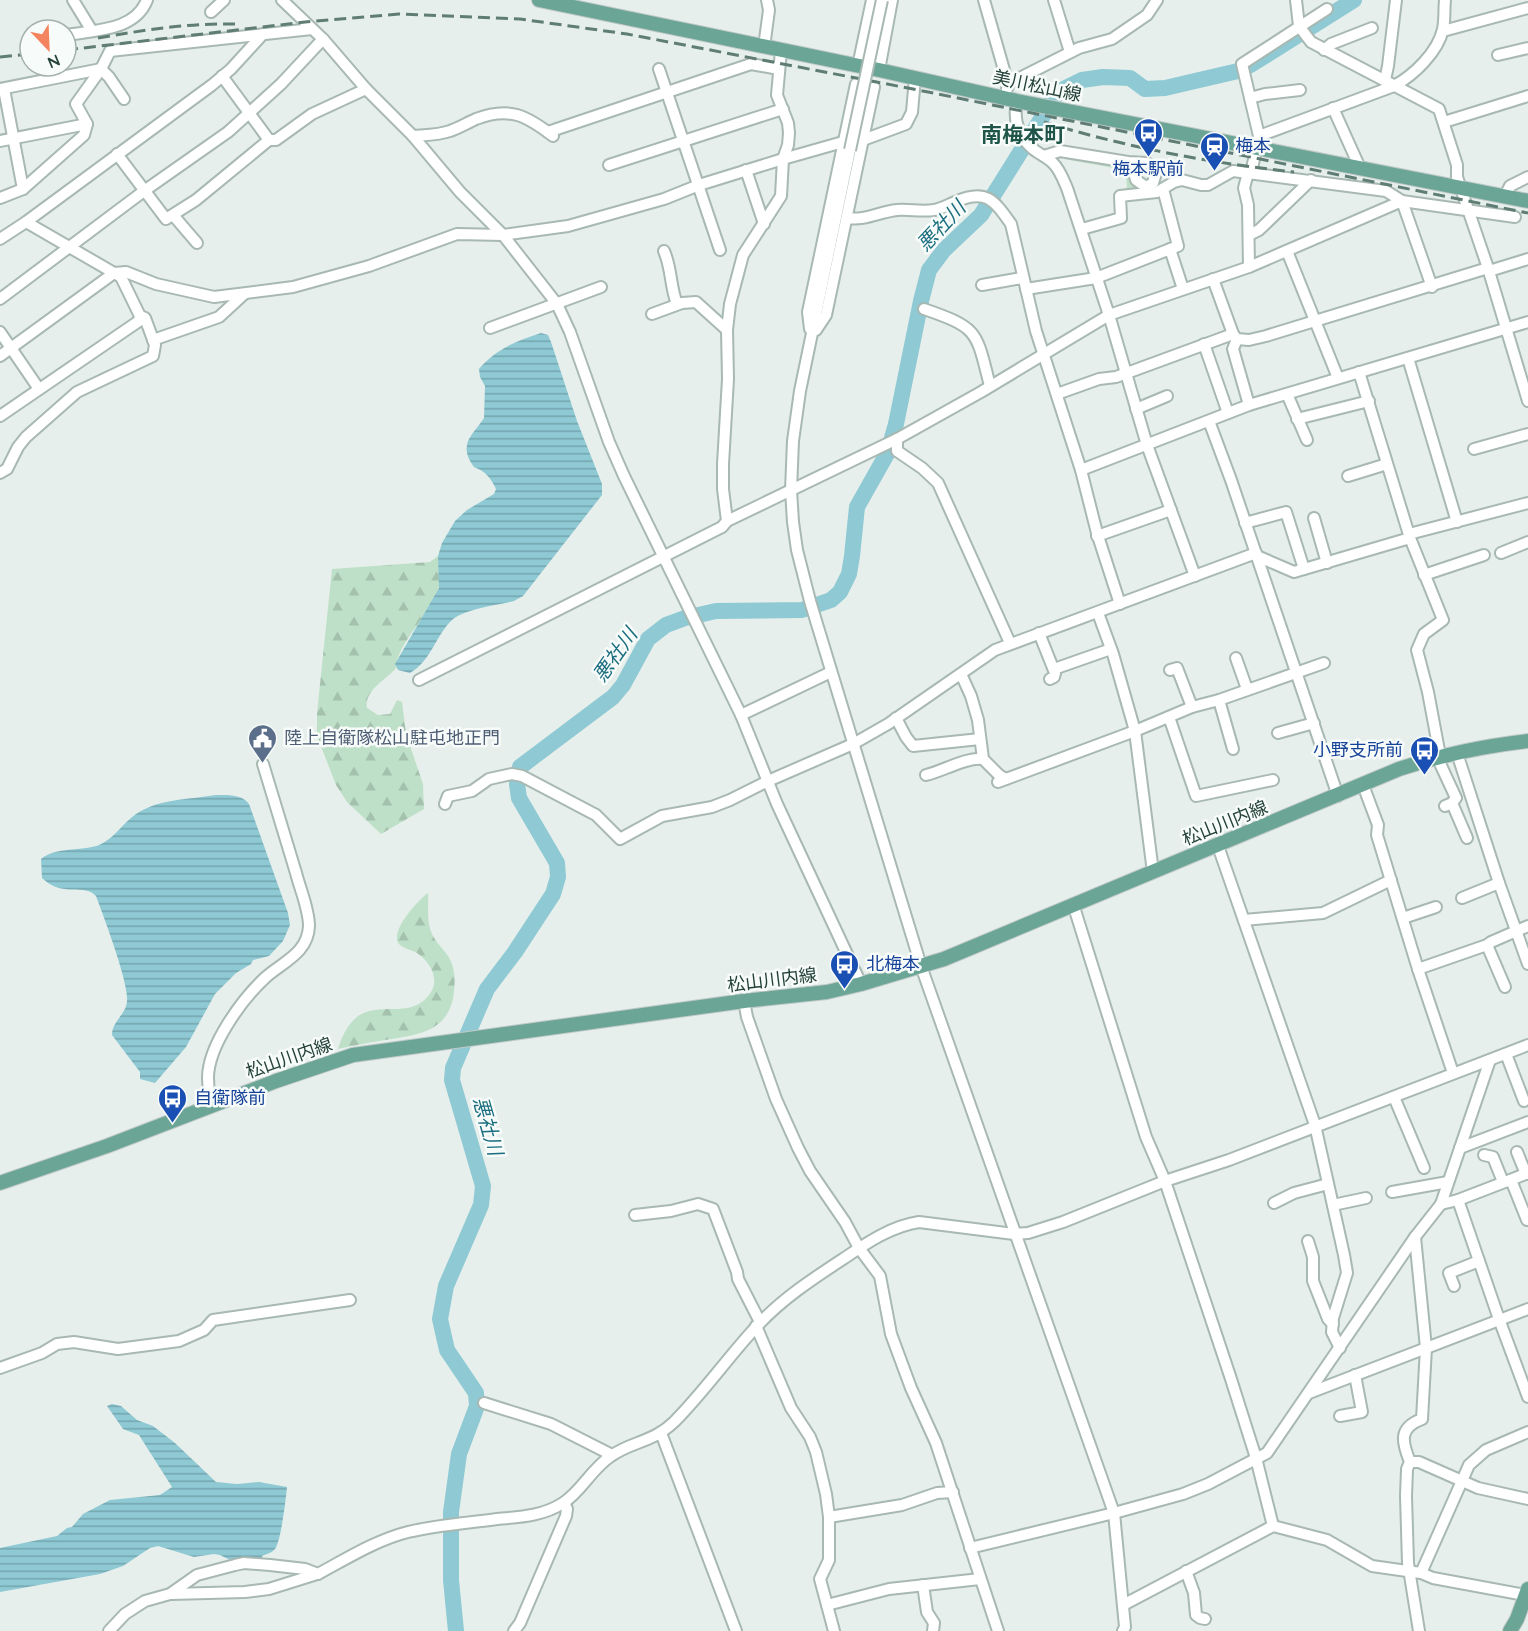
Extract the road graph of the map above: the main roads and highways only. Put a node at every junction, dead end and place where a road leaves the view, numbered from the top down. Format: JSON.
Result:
{"nodes":[{"id":1,"x":539,"y":0,"type":"edge"},
{"id":2,"x":1528,"y":201,"type":"edge"},
{"id":3,"x":1528,"y":741,"type":"edge"},
{"id":4,"x":0,"y":1183,"type":"edge"},
{"id":5,"x":1526,"y":1599,"type":"edge"},
{"id":6,"x":1510,"y":1631,"type":"edge"}],
"edges":[{"from":1,"to":2,"type":"main road","name":"美川松山線"},
{"from":3,"to":4,"type":"main road","name":"松山川内線"},
{"from":5,"to":6,"type":"main road"}]}
